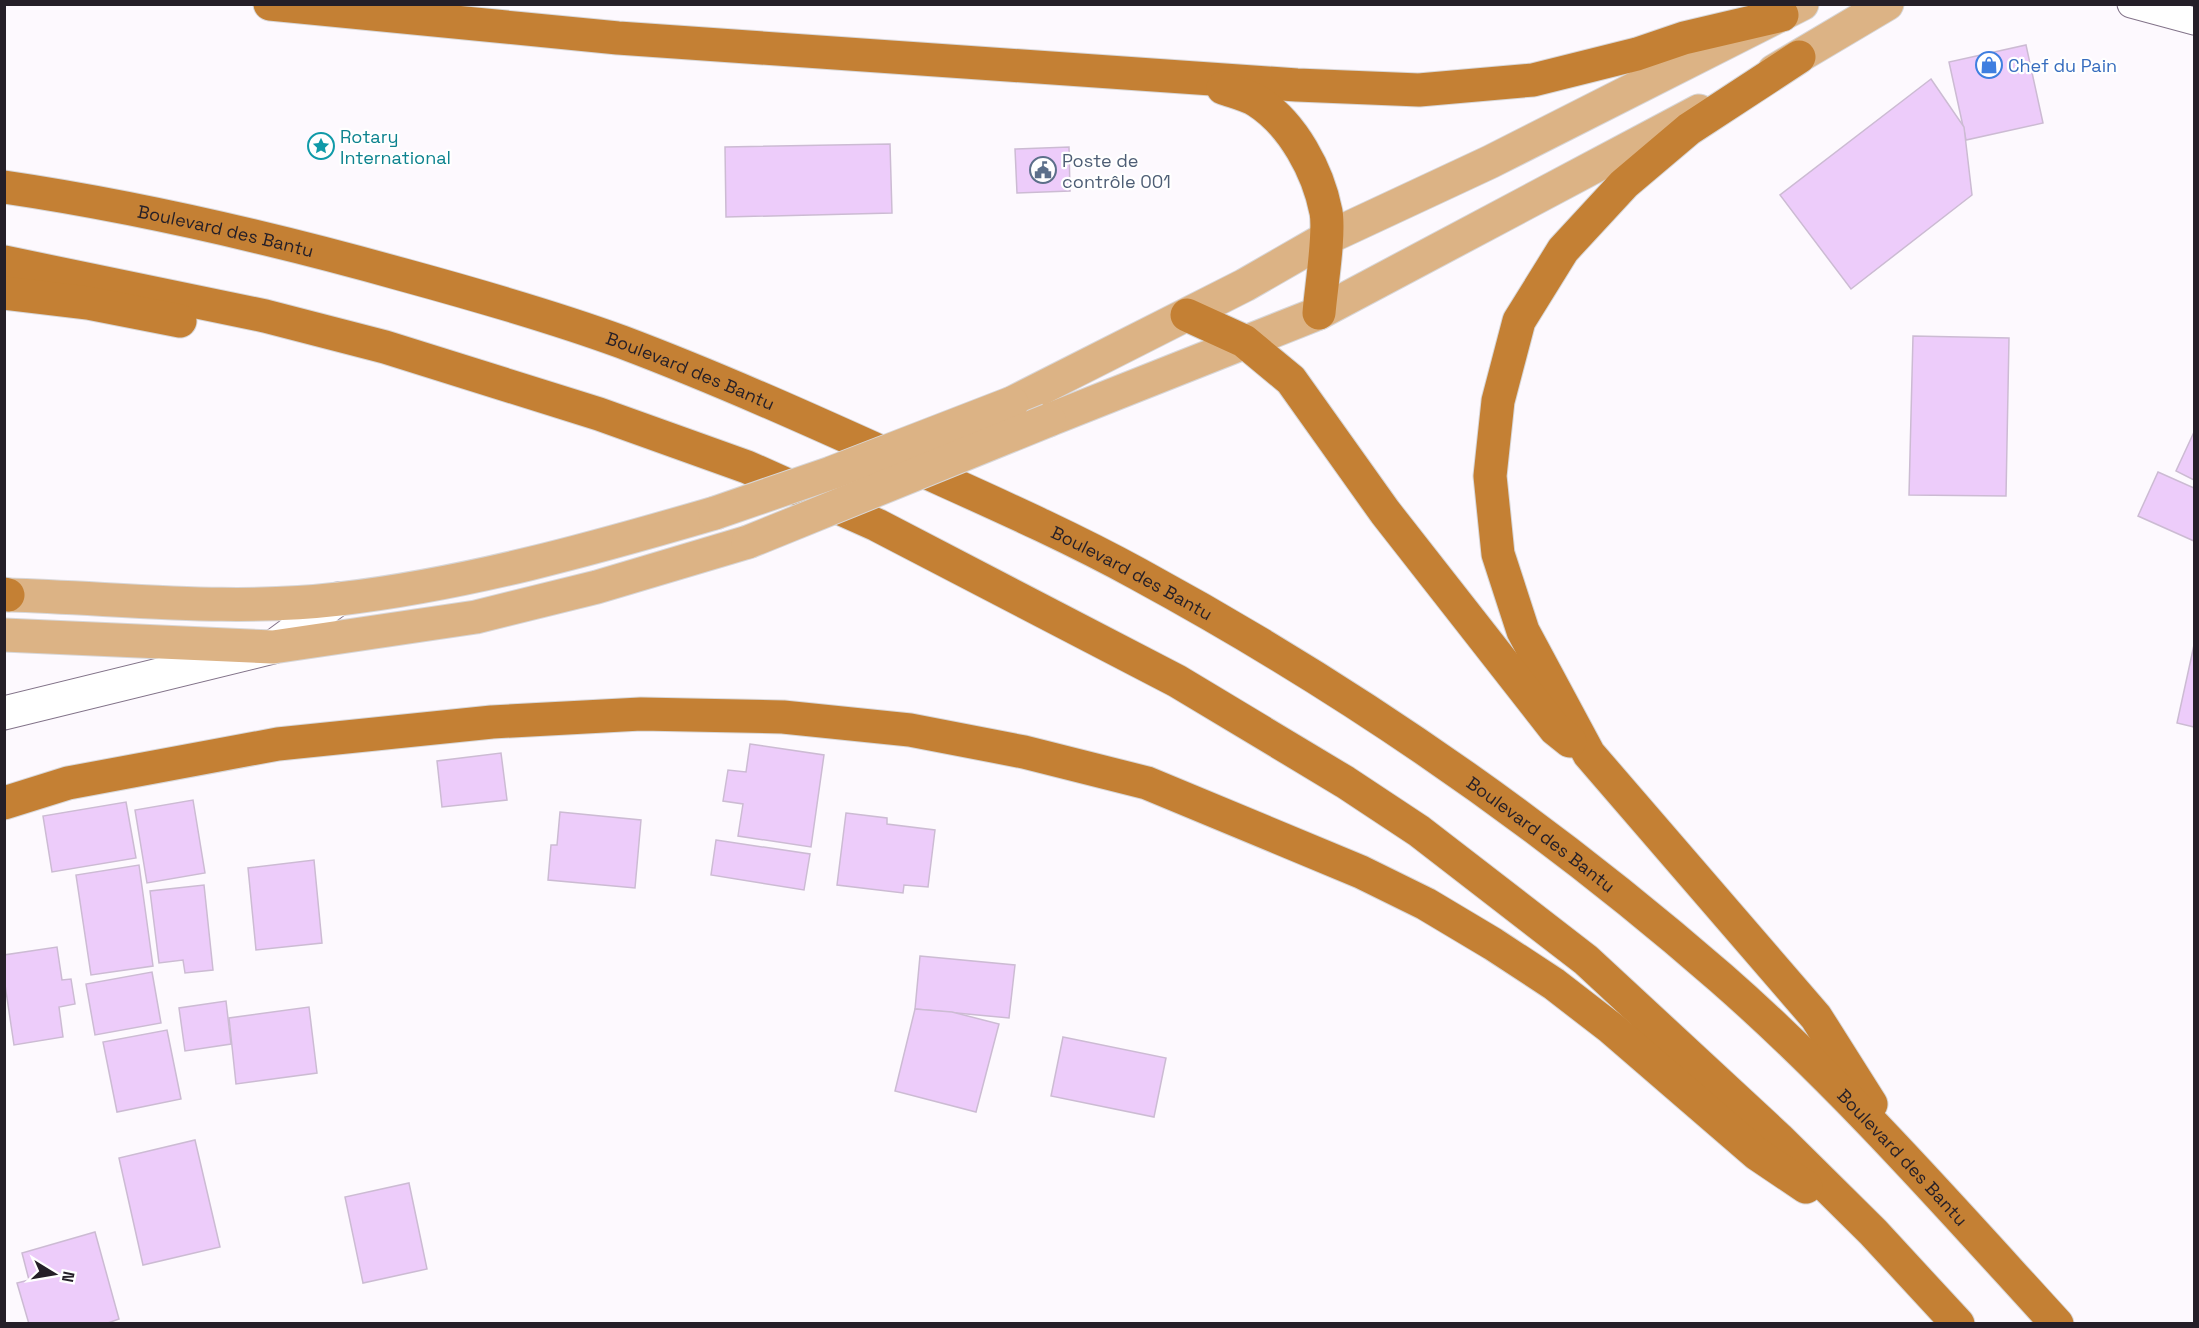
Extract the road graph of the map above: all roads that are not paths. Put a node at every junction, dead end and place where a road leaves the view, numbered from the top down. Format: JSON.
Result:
{"nodes":[{"id":1,"x":270,"y":4,"type":"edge"},
{"id":2,"x":1887,"y":4,"type":"edge"},
{"id":3,"x":2130,"y":4,"type":"edge"},
{"id":4,"x":1792,"y":10,"type":"edge"},
{"id":5,"x":2194,"y":21,"type":"edge"},
{"id":6,"x":1799,"y":57,"type":"junction"},
{"id":7,"x":1190,"y":76,"type":"junction"},
{"id":8,"x":4,"y":187,"type":"edge"},
{"id":9,"x":1325,"y":239,"type":"junction"},
{"id":10,"x":4,"y":262,"type":"edge"},
{"id":11,"x":4,"y":293,"type":"edge"},
{"id":12,"x":1319,"y":313,"type":"junction"},
{"id":13,"x":1187,"y":315,"type":"junction"},
{"id":14,"x":1244,"y":341,"type":"junction"},
{"id":15,"x":483,"y":377,"type":"junction"},
{"id":16,"x":6,"y":596,"type":"edge"},
{"id":17,"x":338,"y":599,"type":"junction"},
{"id":18,"x":4,"y":635,"type":"edge"},
{"id":19,"x":273,"y":647,"type":"junction"},
{"id":20,"x":4,"y":713,"type":"edge"},
{"id":21,"x":1589,"y":754,"type":"junction"},
{"id":22,"x":4,"y":803,"type":"edge"},
{"id":23,"x":1908,"y":1161,"type":"junction"},
{"id":24,"x":1873,"y":1232,"type":"junction"},
{"id":25,"x":1958,"y":1323,"type":"edge"},
{"id":26,"x":2057,"y":1323,"type":"edge"}],
"edges":[{"from":1,"to":7,"type":"highway"},
{"from":2,"to":6,"type":"main road"},
{"from":3,"to":5,"type":"street"},
{"from":4,"to":7,"type":"highway"},
{"from":4,"to":9,"type":"main road"},
{"from":6,"to":12,"type":"main road"},
{"from":6,"to":21,"type":"highway"},
{"from":7,"to":9,"type":"highway"},
{"from":8,"to":23,"type":"highway","name":"Boulevard des Bantu"},
{"from":9,"to":12,"type":"highway"},
{"from":9,"to":13,"type":"main road"},
{"from":10,"to":15,"type":"highway"},
{"from":11,"to":15,"type":"highway"},
{"from":12,"to":14,"type":"main road"},
{"from":13,"to":14,"type":"highway"},
{"from":13,"to":17,"type":"main road","bridge":true},
{"from":14,"to":19,"type":"main road","bridge":true},
{"from":14,"to":21,"type":"highway"},
{"from":15,"to":24,"type":"highway"},
{"from":16,"to":17,"type":"main road"},
{"from":17,"to":19,"type":"street"},
{"from":18,"to":19,"type":"main road"},
{"from":19,"to":20,"type":"street"},
{"from":21,"to":23,"type":"highway"},
{"from":22,"to":24,"type":"highway"},
{"from":23,"to":26,"type":"highway","name":"Boulevard des Bantu"},
{"from":24,"to":25,"type":"highway"}]}
